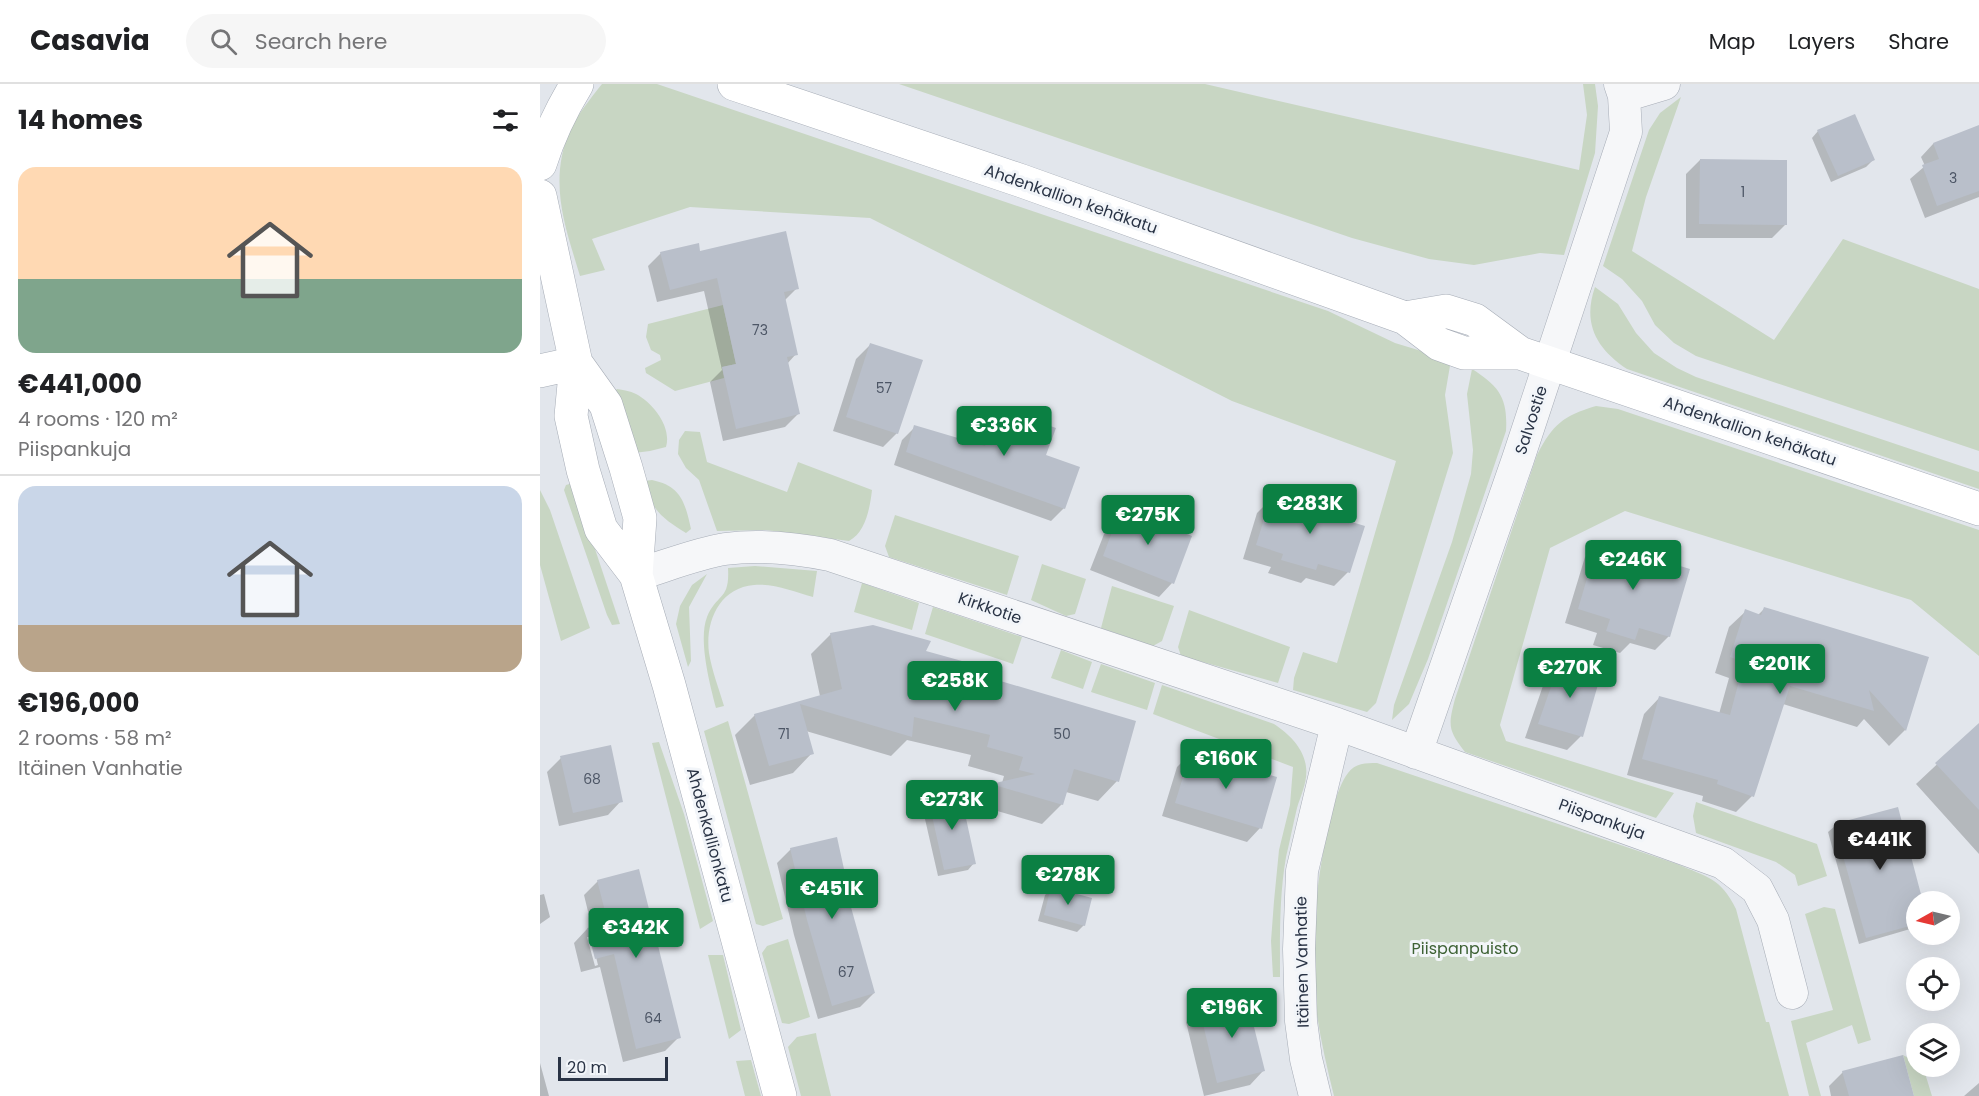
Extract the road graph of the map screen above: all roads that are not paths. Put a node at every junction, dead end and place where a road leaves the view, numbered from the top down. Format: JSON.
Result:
{"nodes":[{"id":1,"x":577,"y":84,"type":"edge"},
{"id":2,"x":734,"y":84,"type":"edge"},
{"id":3,"x":1664,"y":84,"type":"edge"},
{"id":4,"x":1622,"y":90,"type":"edge"},
{"id":5,"x":540,"y":164,"type":"edge"},
{"id":6,"x":540,"y":196,"type":"edge"},
{"id":7,"x":1534,"y":358,"type":"junction"},
{"id":8,"x":576,"y":363,"type":"junction"},
{"id":9,"x":540,"y":371,"type":"edge"},
{"id":10,"x":1979,"y":509,"type":"edge"},
{"id":11,"x":636,"y":575,"type":"junction"},
{"id":12,"x":1337,"y":724,"type":"junction"},
{"id":13,"x":1416,"y":753,"type":"junction"},
{"id":14,"x":1792,"y":993,"type":"dead end"},
{"id":15,"x":780,"y":1096,"type":"edge"},
{"id":16,"x":1315,"y":1096,"type":"edge"}],
"edges":[{"from":1,"to":5,"type":"street"},
{"from":2,"to":7,"type":"street","name":"Ahdenkallion kehäkatu"},
{"from":3,"to":4,"type":"street"},
{"from":4,"to":7,"type":"street","name":"Salvostie"},
{"from":6,"to":8,"type":"street","name":"Ahdenkallionkatu"},
{"from":7,"to":10,"type":"street","name":"Ahdenkallion kehäkatu"},
{"from":7,"to":13,"type":"street","name":"Salvostie"},
{"from":8,"to":9,"type":"street"},
{"from":8,"to":11,"type":"street","name":"Ahdenkallionkatu"},
{"from":11,"to":12,"type":"street","name":"Kirkkotie"},
{"from":11,"to":15,"type":"street","name":"Ahdenkallionkatu"},
{"from":12,"to":13,"type":"street","name":"Piispankuja"},
{"from":12,"to":16,"type":"street","name":"Itäinen Vanhatie"},
{"from":13,"to":14,"type":"street","name":"Piispankuja"}]}
